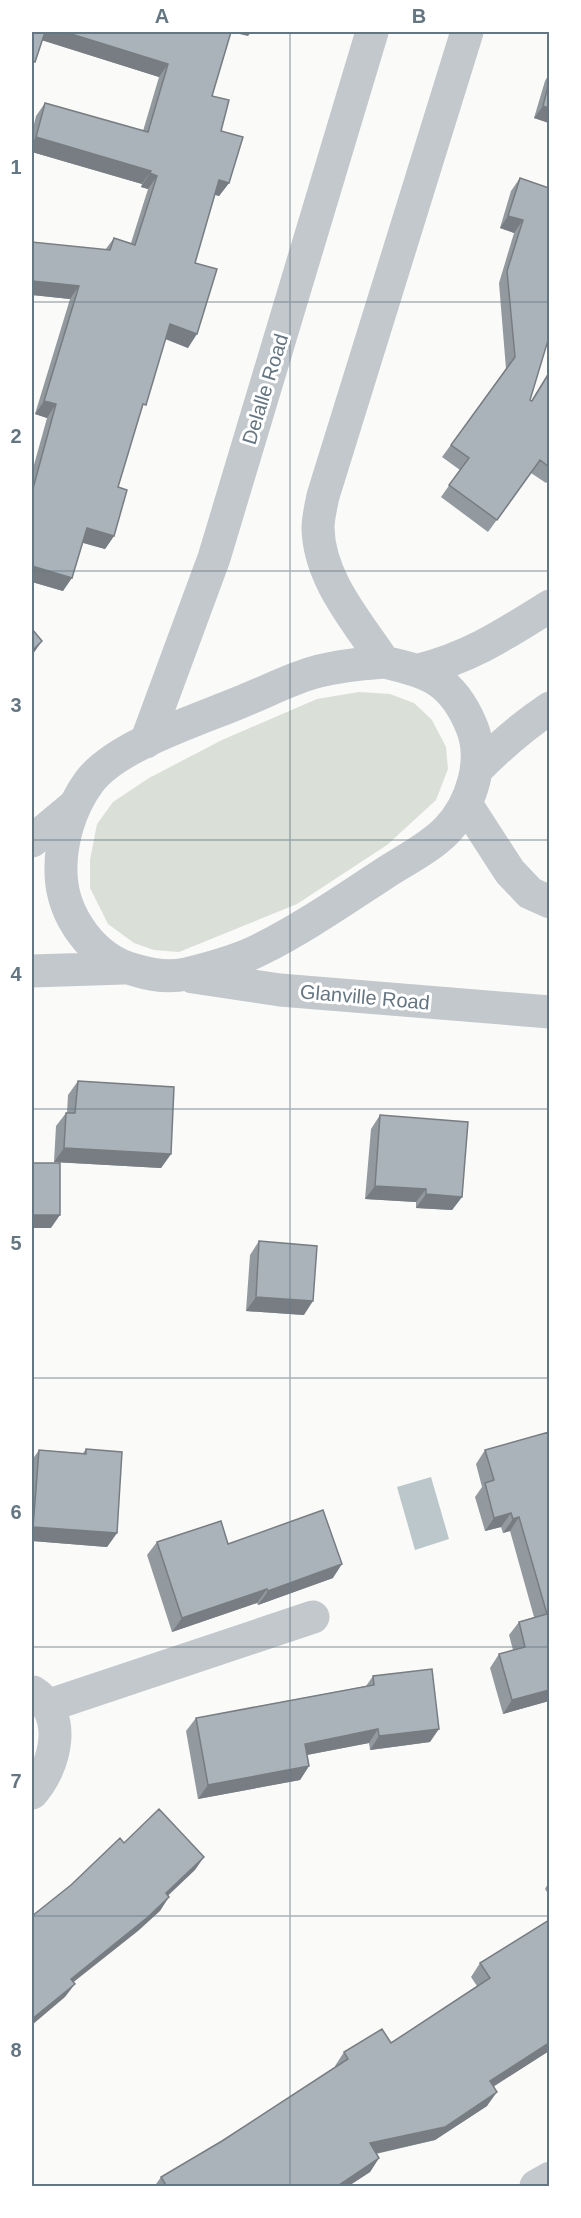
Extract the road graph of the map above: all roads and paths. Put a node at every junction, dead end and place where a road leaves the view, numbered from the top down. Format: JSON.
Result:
{"nodes":[{"id":1,"x":372,"y":32,"type":"edge"},
{"id":2,"x":467,"y":32,"type":"edge"},
{"id":3,"x":549,"y":606,"type":"edge"},
{"id":4,"x":384,"y":662,"type":"junction"},
{"id":5,"x":419,"y":670,"type":"junction"},
{"id":6,"x":549,"y":708,"type":"edge"},
{"id":7,"x":146,"y":742,"type":"junction"},
{"id":8,"x":477,"y":768,"type":"junction"},
{"id":9,"x":466,"y":804,"type":"junction"},
{"id":10,"x":74,"y":806,"type":"junction"},
{"id":11,"x":32,"y":841,"type":"edge"},
{"id":12,"x":549,"y":902,"type":"edge"},
{"id":13,"x":124,"y":968,"type":"junction"},
{"id":14,"x":32,"y":972,"type":"edge"},
{"id":15,"x":181,"y":975,"type":"junction"},
{"id":16,"x":549,"y":1012,"type":"edge"},
{"id":17,"x":314,"y":1617,"type":"dead end"},
{"id":18,"x":39,"y":1698,"type":"edge"},
{"id":19,"x":32,"y":1794,"type":"edge"},
{"id":20,"x":549,"y":2178,"type":"edge"},
{"id":21,"x":536,"y":2187,"type":"edge"}],
"edges":[{"from":1,"to":7,"type":"street","name":"Delalle Road"},
{"from":2,"to":4,"type":"street"},
{"from":3,"to":5,"type":"street"},
{"from":4,"to":5,"type":"street"},
{"from":4,"to":7,"type":"street"},
{"from":5,"to":8,"type":"street"},
{"from":6,"to":8,"type":"street"},
{"from":7,"to":10,"type":"street"},
{"from":8,"to":9,"type":"street"},
{"from":9,"to":12,"type":"street"},
{"from":9,"to":15,"type":"street"},
{"from":10,"to":11,"type":"street"},
{"from":10,"to":13,"type":"street"},
{"from":13,"to":14,"type":"street"},
{"from":13,"to":15,"type":"street"},
{"from":15,"to":16,"type":"street","name":"Glanville Road"},
{"from":17,"to":18,"type":"street"},
{"from":18,"to":19,"type":"street"},
{"from":20,"to":21,"type":"street"}]}
